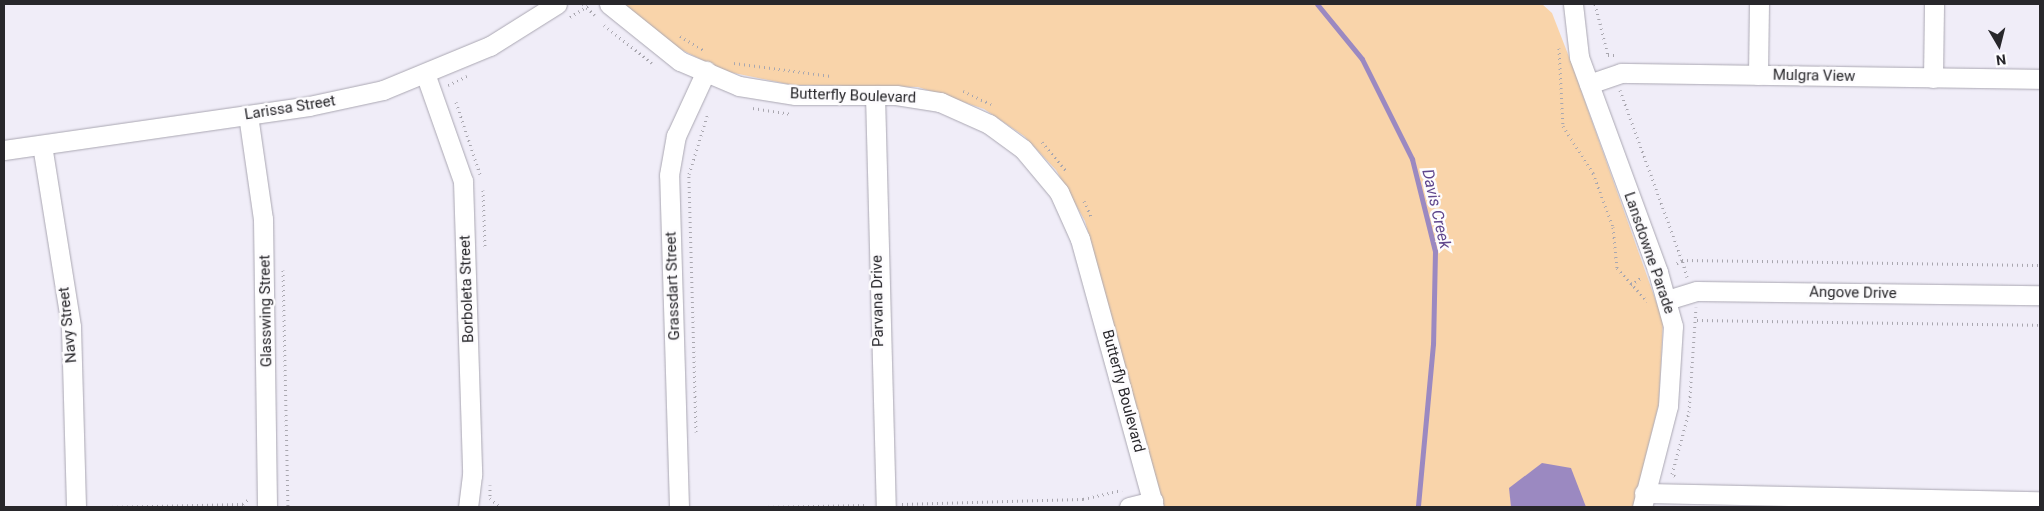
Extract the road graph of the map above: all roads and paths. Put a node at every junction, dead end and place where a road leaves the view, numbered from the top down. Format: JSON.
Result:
{"nodes":[{"id":1,"x":557,"y":4,"type":"edge"},
{"id":2,"x":583,"y":4,"type":"edge"},
{"id":3,"x":610,"y":4,"type":"edge"},
{"id":4,"x":1573,"y":4,"type":"edge"},
{"id":5,"x":1595,"y":4,"type":"edge"},
{"id":6,"x":1759,"y":4,"type":"edge"},
{"id":7,"x":1934,"y":4,"type":"edge"},
{"id":8,"x":676,"y":34,"type":"dead end"},
{"id":9,"x":1561,"y":36,"type":"dead end"},
{"id":10,"x":727,"y":60,"type":"dead end"},
{"id":11,"x":709,"y":63,"type":"junction"},
{"id":12,"x":655,"y":65,"type":"dead end"},
{"id":13,"x":1615,"y":75,"type":"junction"},
{"id":14,"x":1758,"y":75,"type":"junction"},
{"id":15,"x":426,"y":76,"type":"junction"},
{"id":16,"x":840,"y":76,"type":"dead end"},
{"id":17,"x":1933,"y":78,"type":"junction"},
{"id":18,"x":2040,"y":79,"type":"edge"},
{"id":19,"x":1589,"y":84,"type":"junction"},
{"id":20,"x":959,"y":90,"type":"dead end"},
{"id":21,"x":875,"y":95,"type":"junction"},
{"id":22,"x":712,"y":103,"type":"dead end"},
{"id":23,"x":747,"y":106,"type":"dead end"},
{"id":24,"x":998,"y":108,"type":"dead end"},
{"id":25,"x":797,"y":114,"type":"dead end"},
{"id":26,"x":248,"y":115,"type":"junction"},
{"id":27,"x":1038,"y":138,"type":"dead end"},
{"id":28,"x":42,"y":145,"type":"junction"},
{"id":29,"x":4,"y":150,"type":"edge"},
{"id":30,"x":1069,"y":174,"type":"dead end"},
{"id":31,"x":1082,"y":196,"type":"dead end"},
{"id":32,"x":1096,"y":228,"type":"dead end"},
{"id":33,"x":1682,"y":260,"type":"junction"},
{"id":34,"x":2040,"y":265,"type":"edge"},
{"id":35,"x":1658,"y":272,"type":"junction"},
{"id":36,"x":1692,"y":291,"type":"junction"},
{"id":37,"x":2040,"y":295,"type":"edge"},
{"id":38,"x":1659,"y":303,"type":"junction"},
{"id":39,"x":1697,"y":320,"type":"junction"},
{"id":40,"x":2040,"y":325,"type":"edge"},
{"id":41,"x":696,"y":438,"type":"dead end"},
{"id":42,"x":1681,"y":478,"type":"dead end"},
{"id":43,"x":1643,"y":500,"type":"edge"},
{"id":44,"x":260,"y":501,"type":"edge"},
{"id":45,"x":2040,"y":501,"type":"edge"},
{"id":46,"x":1907,"y":503,"type":"edge"},
{"id":47,"x":1143,"y":505,"type":"edge"},
{"id":48,"x":886,"y":506,"type":"edge"},
{"id":49,"x":76,"y":507,"type":"edge"},
{"id":50,"x":107,"y":507,"type":"edge"},
{"id":51,"x":468,"y":507,"type":"edge"},
{"id":52,"x":679,"y":507,"type":"edge"},
{"id":53,"x":763,"y":507,"type":"edge"}],
"edges":[{"from":1,"to":15,"type":"street","name":"Larissa Street"},
{"from":2,"to":12,"type":"path"},
{"from":3,"to":11,"type":"street","name":"Butterfly Boulevard"},
{"from":4,"to":19,"type":"street","name":"Lansdowne Parade"},
{"from":5,"to":13,"type":"path"},
{"from":6,"to":14,"type":"street"},
{"from":7,"to":17,"type":"street"},
{"from":8,"to":11,"type":"path"},
{"from":9,"to":38,"type":"path"},
{"from":10,"to":16,"type":"path"},
{"from":11,"to":21,"type":"street","name":"Butterfly Boulevard"},
{"from":11,"to":52,"type":"street","name":"Grassdart Street"},
{"from":13,"to":14,"type":"street","name":"Mulgra View"},
{"from":13,"to":19,"type":"street","name":"Mulgra View"},
{"from":13,"to":33,"type":"path"},
{"from":14,"to":17,"type":"street","name":"Mulgra View"},
{"from":15,"to":26,"type":"street","name":"Larissa Street"},
{"from":15,"to":51,"type":"street","name":"Borboleta Street"},
{"from":17,"to":18,"type":"street","name":"Mulgra View"},
{"from":19,"to":35,"type":"street","name":"Lansdowne Parade"},
{"from":20,"to":24,"type":"path"},
{"from":21,"to":47,"type":"street","name":"Butterfly Boulevard"},
{"from":21,"to":48,"type":"street","name":"Parvana Drive"},
{"from":22,"to":41,"type":"path"},
{"from":23,"to":25,"type":"path"},
{"from":26,"to":28,"type":"street","name":"Larissa Street"},
{"from":26,"to":44,"type":"street","name":"Glasswing Street"},
{"from":27,"to":30,"type":"path"},
{"from":28,"to":29,"type":"street","name":"Larissa Street"},
{"from":28,"to":49,"type":"street","name":"Navy Street"},
{"from":31,"to":32,"type":"path"},
{"from":33,"to":34,"type":"path"},
{"from":33,"to":35,"type":"path"},
{"from":33,"to":36,"type":"path"},
{"from":35,"to":38,"type":"street","name":"Lansdowne Parade"},
{"from":36,"to":37,"type":"street","name":"Angove Drive"},
{"from":36,"to":38,"type":"street","name":"Angove Drive"},
{"from":36,"to":39,"type":"path"},
{"from":38,"to":43,"type":"street","name":"Lansdowne Parade"},
{"from":39,"to":40,"type":"path"},
{"from":39,"to":42,"type":"path"},
{"from":43,"to":46,"type":"street"},
{"from":44,"to":50,"type":"path"},
{"from":45,"to":46,"type":"street"},
{"from":47,"to":48,"type":"path"},
{"from":48,"to":53,"type":"path"}]}
